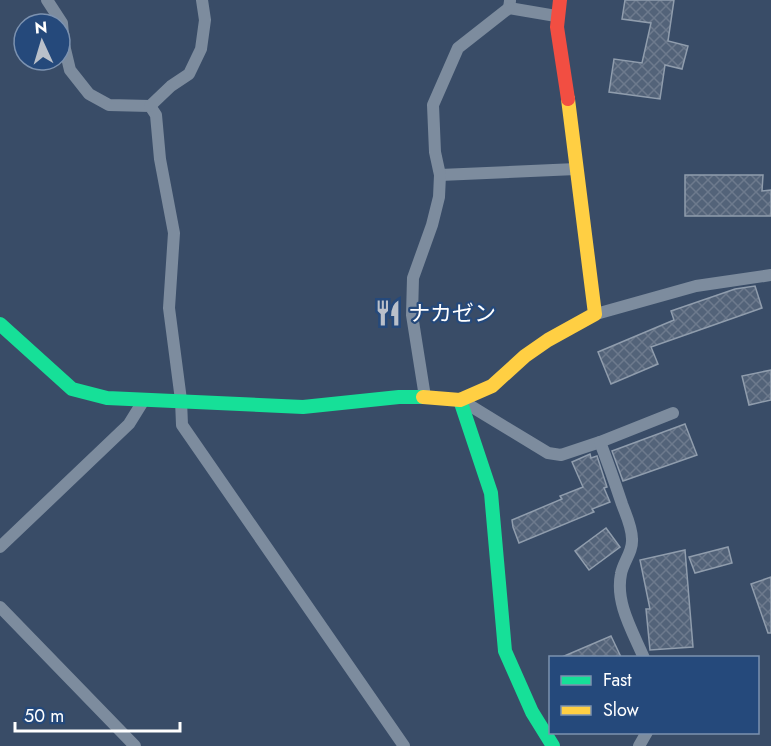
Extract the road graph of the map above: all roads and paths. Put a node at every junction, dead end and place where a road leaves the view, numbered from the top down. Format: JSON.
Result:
{"nodes":[{"id":1,"x":47,"y":0,"type":"edge"},
{"id":2,"x":201,"y":0,"type":"edge"},
{"id":3,"x":560,"y":0,"type":"edge"},
{"id":4,"x":510,"y":4,"type":"edge"},
{"id":5,"x":558,"y":16,"type":"junction"},
{"id":6,"x":150,"y":106,"type":"junction"},
{"id":7,"x":578,"y":169,"type":"junction"},
{"id":8,"x":440,"y":175,"type":"junction"},
{"id":9,"x":771,"y":275,"type":"edge"},
{"id":10,"x":595,"y":314,"type":"junction"},
{"id":11,"x":0,"y":324,"type":"edge"},
{"id":12,"x":425,"y":397,"type":"junction"},
{"id":13,"x":143,"y":400,"type":"junction"},
{"id":14,"x":181,"y":400,"type":"junction"},
{"id":15,"x":460,"y":400,"type":"junction"},
{"id":16,"x":673,"y":413,"type":"dead end"},
{"id":17,"x":600,"y":442,"type":"junction"},
{"id":18,"x":0,"y":547,"type":"edge"},
{"id":19,"x":0,"y":607,"type":"edge"},
{"id":20,"x":644,"y":656,"type":"edge"},
{"id":21,"x":135,"y":746,"type":"edge"},
{"id":22,"x":404,"y":746,"type":"edge"},
{"id":23,"x":553,"y":746,"type":"edge"}],
"edges":[{"from":1,"to":6,"type":"lane"},
{"from":2,"to":6,"type":"lane"},
{"from":3,"to":5,"type":"street"},
{"from":4,"to":5,"type":"lane"},
{"from":4,"to":8,"type":"lane"},
{"from":5,"to":7,"type":"street"},
{"from":6,"to":14,"type":"lane"},
{"from":7,"to":8,"type":"lane"},
{"from":7,"to":10,"type":"street"},
{"from":8,"to":12,"type":"lane"},
{"from":9,"to":10,"type":"lane"},
{"from":10,"to":15,"type":"street"},
{"from":11,"to":13,"type":"street"},
{"from":12,"to":14,"type":"street"},
{"from":12,"to":15,"type":"street"},
{"from":13,"to":14,"type":"street"},
{"from":13,"to":18,"type":"lane"},
{"from":14,"to":22,"type":"lane"},
{"from":15,"to":17,"type":"lane"},
{"from":15,"to":23,"type":"street"},
{"from":16,"to":17,"type":"lane"},
{"from":17,"to":20,"type":"lane"},
{"from":19,"to":21,"type":"lane"}]}
